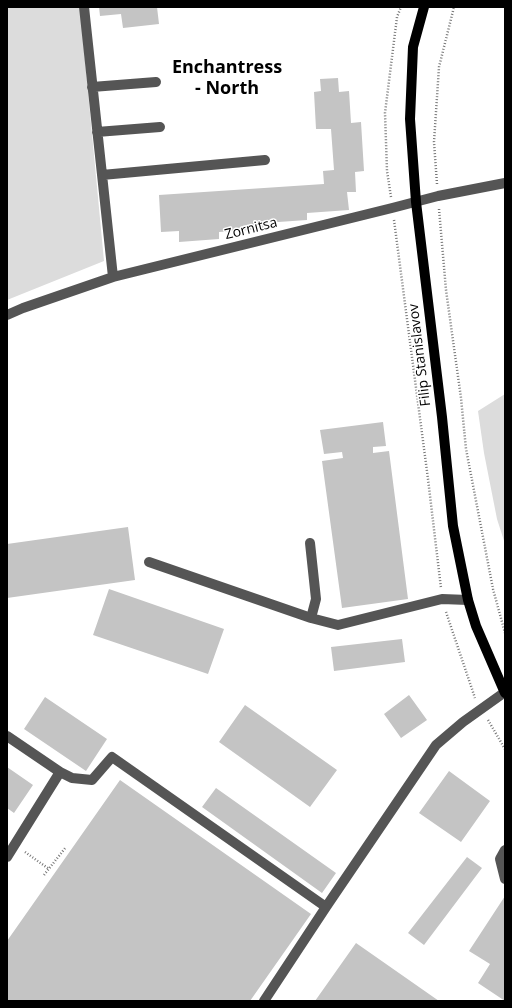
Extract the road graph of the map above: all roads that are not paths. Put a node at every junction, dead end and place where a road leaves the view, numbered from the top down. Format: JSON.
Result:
{"nodes":[{"id":1,"x":84,"y":7,"type":"edge"},
{"id":2,"x":424,"y":7,"type":"edge"},
{"id":3,"x":156,"y":82,"type":"dead end"},
{"id":4,"x":92,"y":87,"type":"junction"},
{"id":5,"x":160,"y":128,"type":"dead end"},
{"id":6,"x":97,"y":132,"type":"junction"},
{"id":7,"x":265,"y":160,"type":"dead end"},
{"id":8,"x":102,"y":175,"type":"junction"},
{"id":9,"x":505,"y":183,"type":"edge"},
{"id":10,"x":416,"y":202,"type":"junction"},
{"id":11,"x":113,"y":277,"type":"junction"},
{"id":12,"x":7,"y":315,"type":"edge"},
{"id":13,"x":310,"y":543,"type":"dead end"},
{"id":14,"x":149,"y":562,"type":"dead end"},
{"id":15,"x":468,"y":600,"type":"junction"},
{"id":16,"x":311,"y":618,"type":"junction"},
{"id":17,"x":505,"y":693,"type":"edge"},
{"id":18,"x":7,"y":736,"type":"edge"},
{"id":19,"x":60,"y":772,"type":"junction"},
{"id":20,"x":505,"y":850,"type":"edge"},
{"id":21,"x":7,"y":857,"type":"edge"},
{"id":22,"x":505,"y":879,"type":"edge"},
{"id":23,"x":326,"y":907,"type":"junction"},
{"id":24,"x":264,"y":1001,"type":"edge"}],
"edges":[{"from":1,"to":4,"type":"street"},
{"from":2,"to":10,"type":"main road","name":"Filip Stanislavov"},
{"from":3,"to":4,"type":"street"},
{"from":4,"to":6,"type":"street"},
{"from":5,"to":6,"type":"street"},
{"from":6,"to":8,"type":"street"},
{"from":7,"to":8,"type":"street"},
{"from":8,"to":11,"type":"street"},
{"from":9,"to":10,"type":"street","name":"Zornitsa"},
{"from":10,"to":11,"type":"street","name":"Zornitsa"},
{"from":10,"to":15,"type":"main road","name":"Filip Stanislavov"},
{"from":11,"to":12,"type":"street","name":"Zornitsa"},
{"from":13,"to":16,"type":"street"},
{"from":14,"to":16,"type":"street"},
{"from":15,"to":16,"type":"street"},
{"from":15,"to":17,"type":"main road","name":"Filip Stanislavov"},
{"from":17,"to":23,"type":"street"},
{"from":18,"to":19,"type":"street"},
{"from":19,"to":21,"type":"street"},
{"from":19,"to":23,"type":"street"},
{"from":20,"to":22,"type":"street"},
{"from":23,"to":24,"type":"street"}]}
